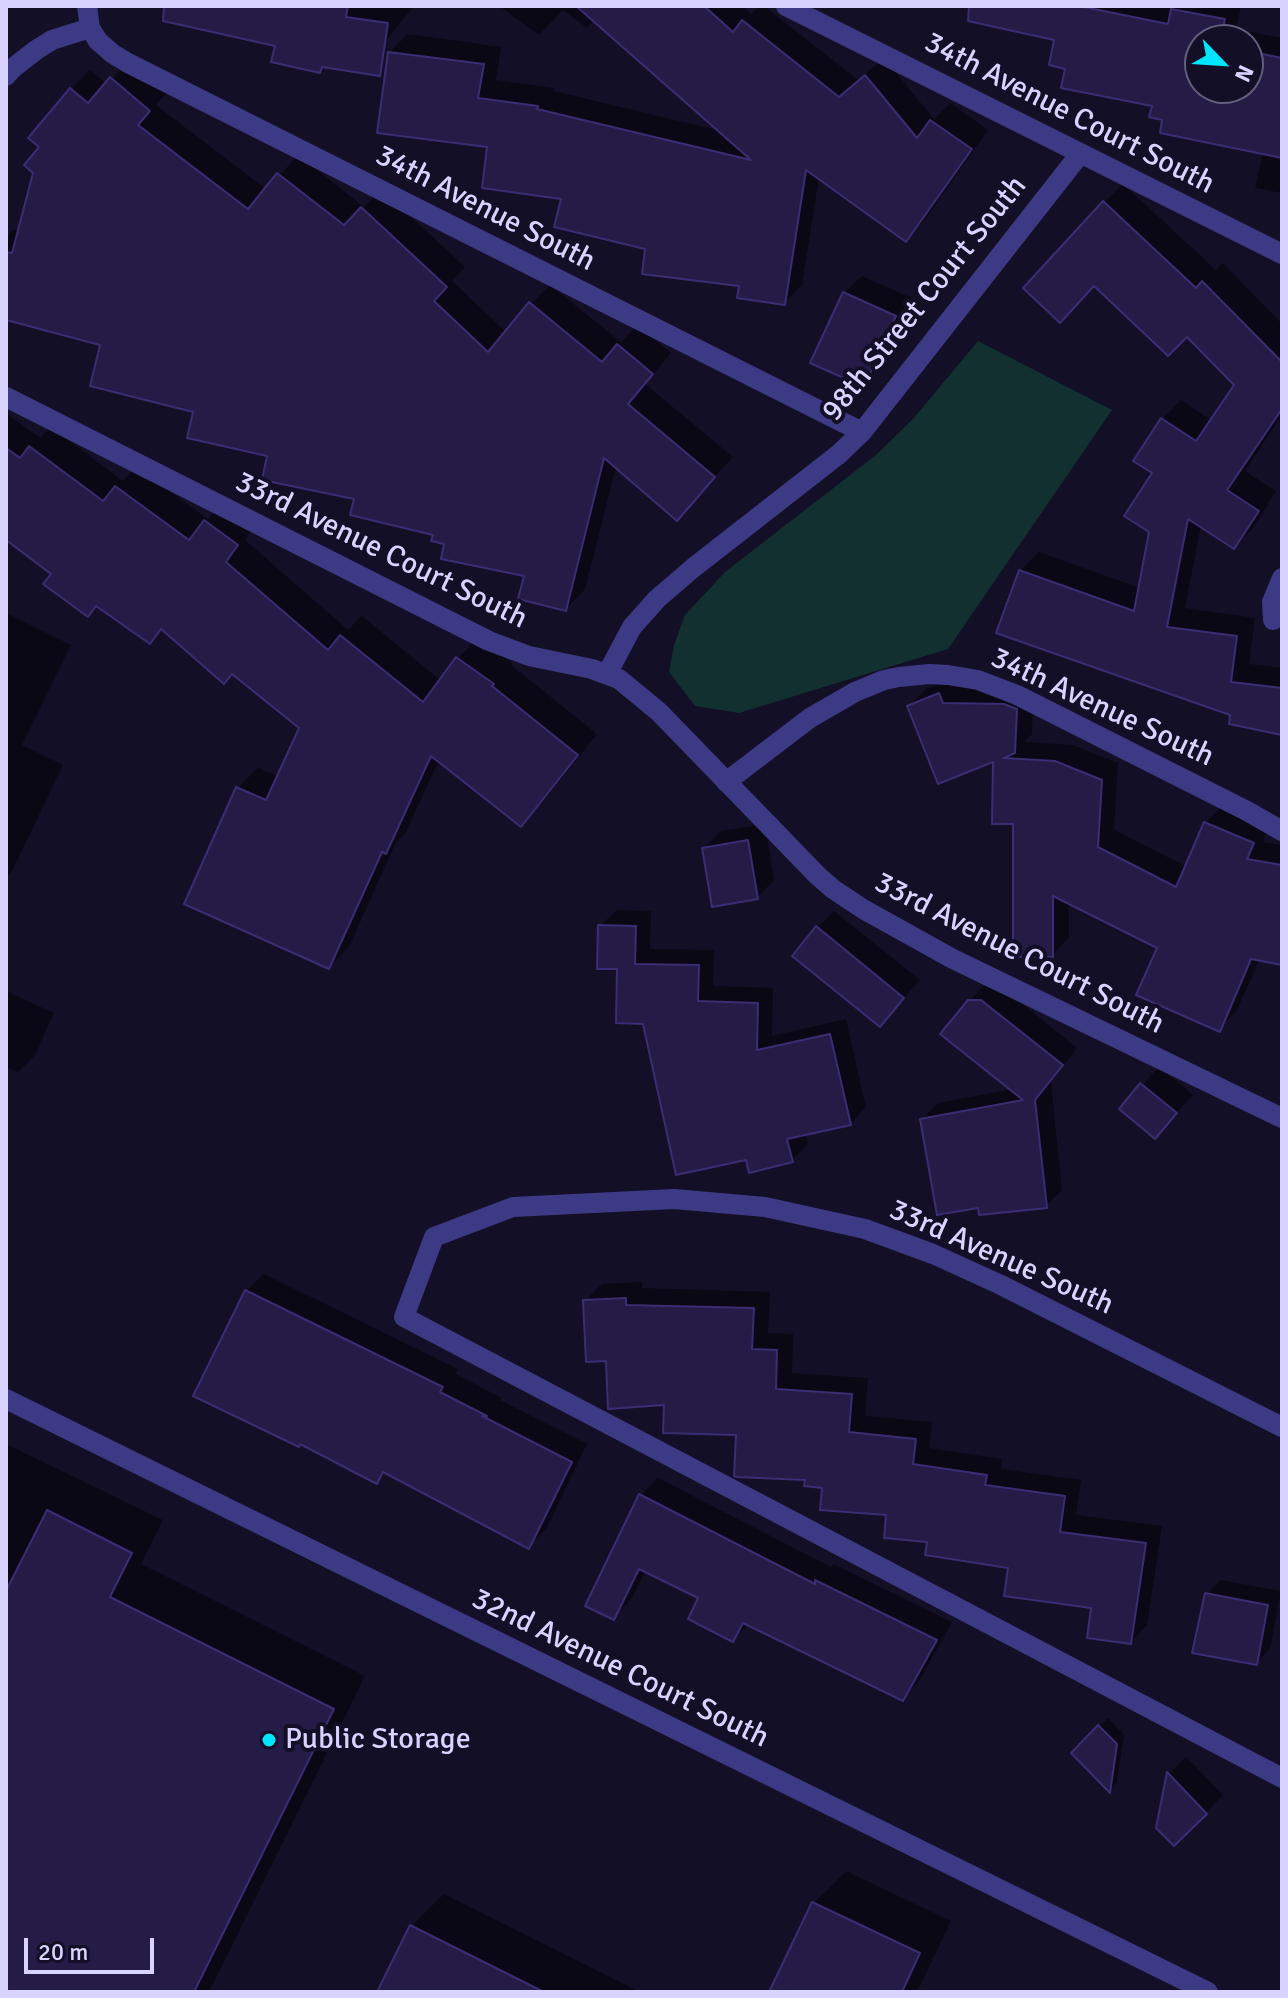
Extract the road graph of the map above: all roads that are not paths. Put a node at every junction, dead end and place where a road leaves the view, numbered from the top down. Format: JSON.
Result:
{"nodes":[{"id":1,"x":87,"y":6,"type":"edge"},
{"id":2,"x":786,"y":6,"type":"edge"},
{"id":3,"x":90,"y":28,"type":"junction"},
{"id":4,"x":6,"y":76,"type":"edge"},
{"id":5,"x":1080,"y":154,"type":"junction"},
{"id":6,"x":1282,"y":254,"type":"edge"},
{"id":7,"x":6,"y":397,"type":"edge"},
{"id":8,"x":862,"y":432,"type":"junction"},
{"id":9,"x":1282,"y":578,"type":"edge"},
{"id":10,"x":1273,"y":620,"type":"dead end"},
{"id":11,"x":607,"y":674,"type":"junction"},
{"id":12,"x":726,"y":782,"type":"junction"},
{"id":13,"x":1282,"y":831,"type":"edge"},
{"id":14,"x":1282,"y":1118,"type":"edge"},
{"id":15,"x":6,"y":1399,"type":"edge"},
{"id":16,"x":1282,"y":1427,"type":"edge"},
{"id":17,"x":1282,"y":1778,"type":"edge"},
{"id":18,"x":1208,"y":1992,"type":"edge"}],
"edges":[{"from":1,"to":3,"type":"street"},
{"from":2,"to":5,"type":"street","name":"34th Avenue Court South"},
{"from":3,"to":4,"type":"street"},
{"from":3,"to":8,"type":"street","name":"34th Avenue South"},
{"from":5,"to":6,"type":"street","name":"34th Avenue Court South"},
{"from":5,"to":8,"type":"street","name":"98th Street Court South"},
{"from":7,"to":11,"type":"street","name":"33rd Avenue Court South"},
{"from":8,"to":11,"type":"street","name":"98th Street Court South"},
{"from":9,"to":10,"type":"street"},
{"from":11,"to":12,"type":"street","name":"33rd Avenue Court South"},
{"from":12,"to":13,"type":"street","name":"34th Avenue South"},
{"from":12,"to":14,"type":"street","name":"33rd Avenue Court South"},
{"from":15,"to":18,"type":"street","name":"32nd Avenue Court South"},
{"from":16,"to":17,"type":"street","name":"33rd Avenue South"}]}
